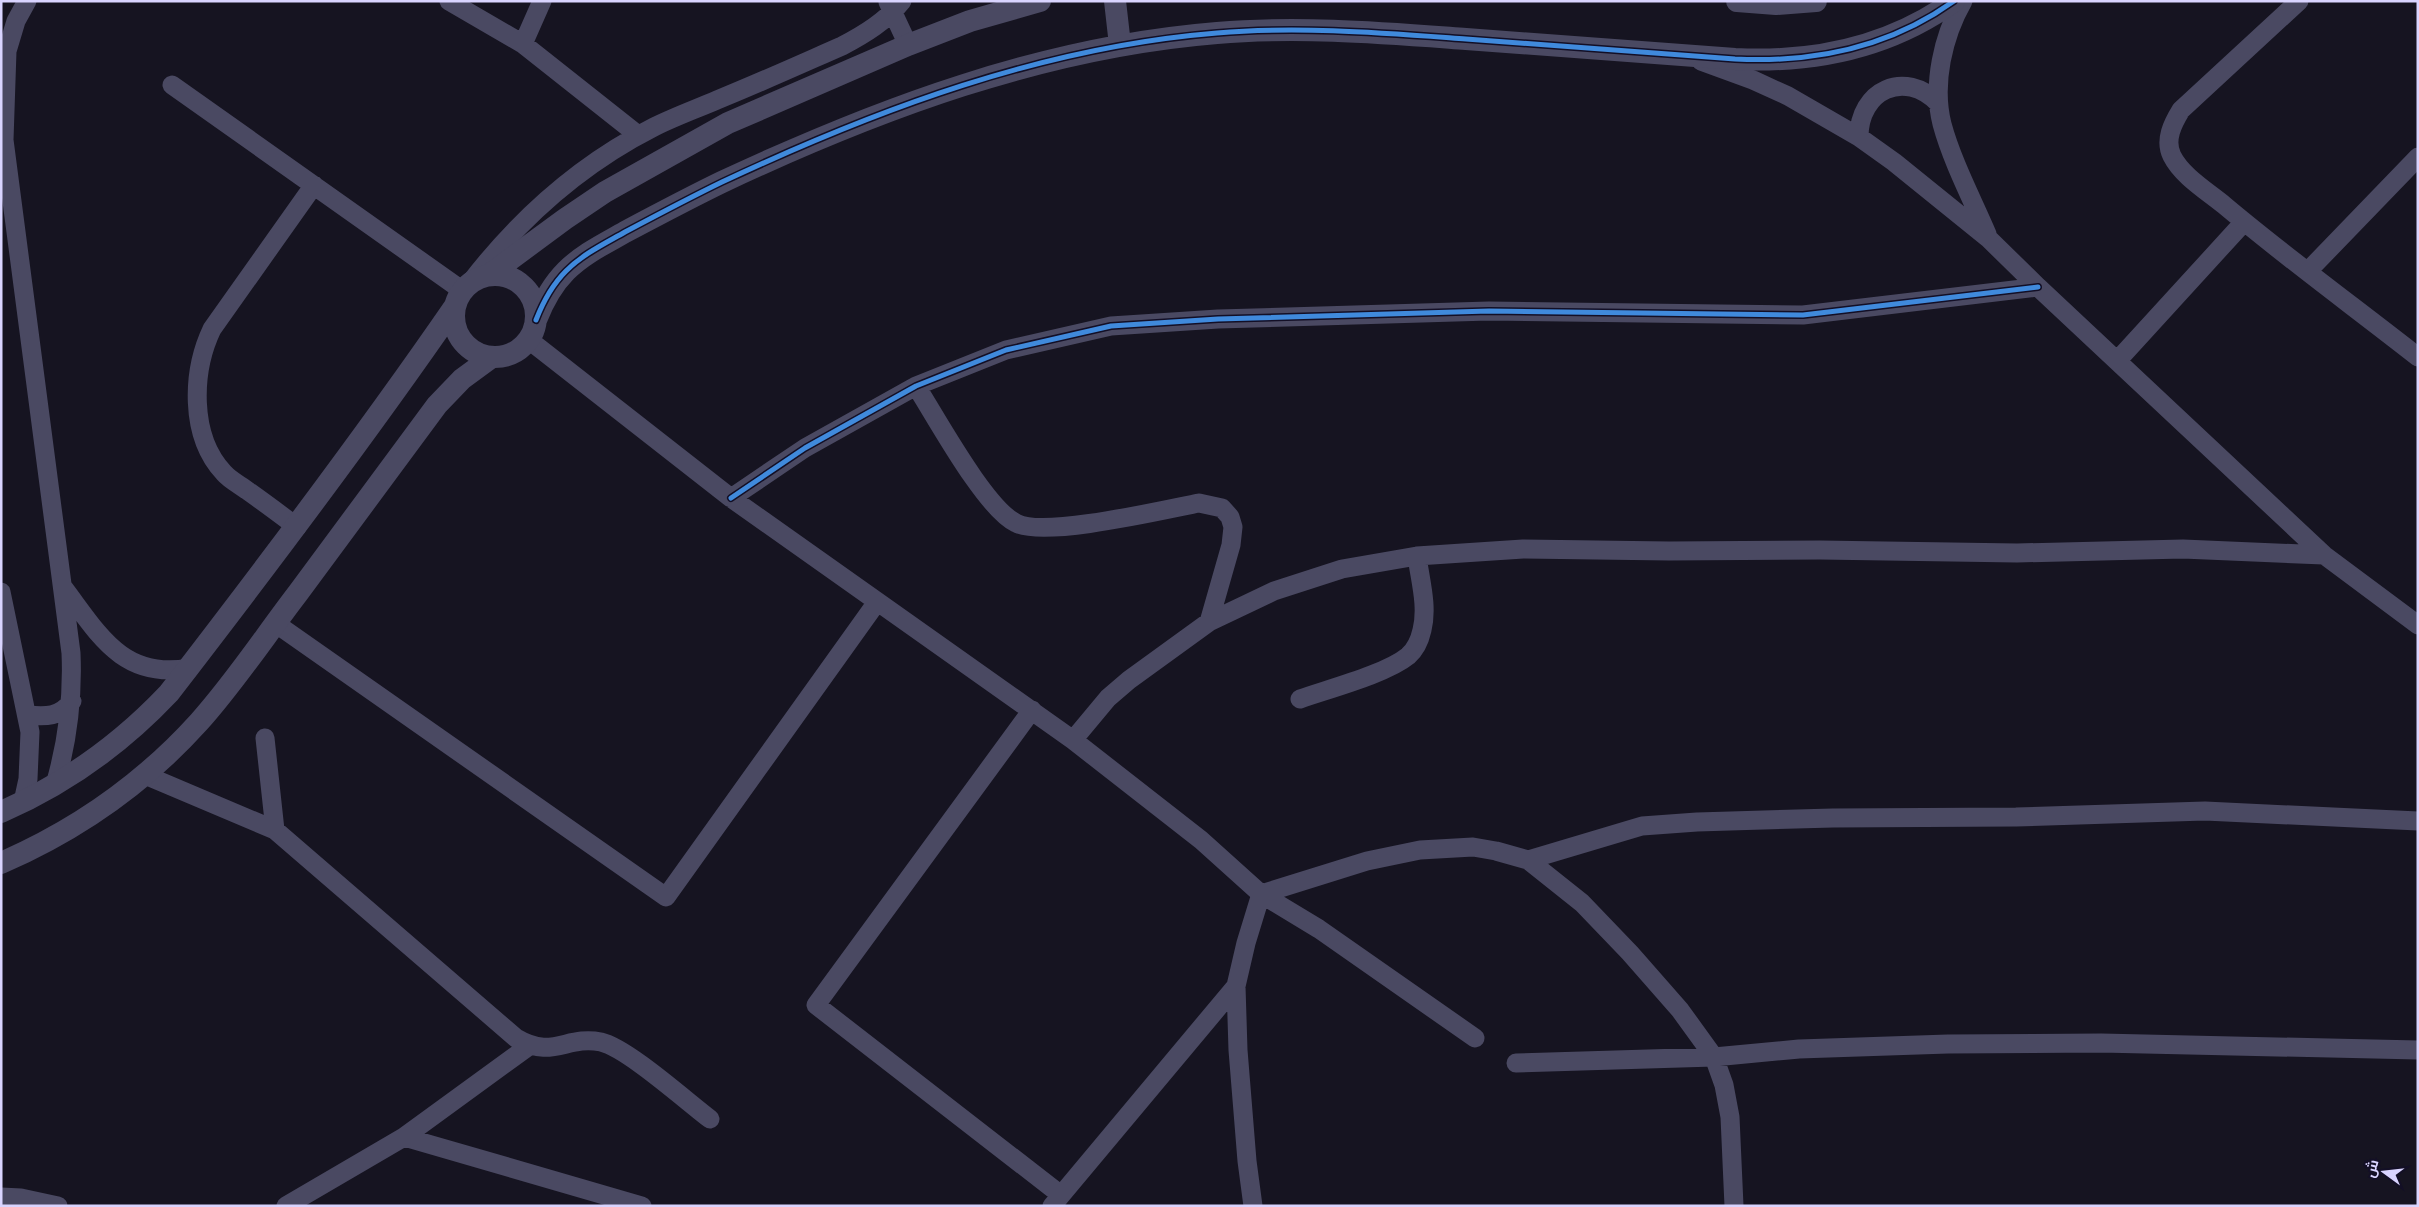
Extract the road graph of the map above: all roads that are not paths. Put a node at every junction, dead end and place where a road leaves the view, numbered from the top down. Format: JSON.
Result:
{"nodes":[{"id":1,"x":27,"y":1,"type":"edge"},
{"id":2,"x":449,"y":1,"type":"edge"},
{"id":3,"x":542,"y":1,"type":"edge"},
{"id":4,"x":1040,"y":1,"type":"edge"},
{"id":5,"x":1115,"y":1,"type":"edge"},
{"id":6,"x":1737,"y":1,"type":"edge"},
{"id":7,"x":1816,"y":1,"type":"edge"},
{"id":8,"x":1954,"y":1,"type":"edge"},
{"id":9,"x":1963,"y":1,"type":"edge"},
{"id":10,"x":2299,"y":1,"type":"edge"},
{"id":11,"x":894,"y":5,"type":"edge"},
{"id":12,"x":523,"y":44,"type":"junction"},
{"id":13,"x":908,"y":45,"type":"junction"},
{"id":14,"x":1120,"y":45,"type":"junction"},
{"id":15,"x":1679,"y":55,"type":"junction"},
{"id":16,"x":172,"y":85,"type":"dead end"},
{"id":17,"x":1938,"y":103,"type":"junction"},
{"id":18,"x":638,"y":135,"type":"junction"},
{"id":19,"x":1859,"y":137,"type":"junction"},
{"id":20,"x":2418,"y":157,"type":"edge"},
{"id":21,"x":314,"y":185,"type":"junction"},
{"id":22,"x":2244,"y":222,"type":"junction"},
{"id":23,"x":1988,"y":238,"type":"junction"},
{"id":24,"x":2308,"y":271,"type":"junction"},
{"id":25,"x":2038,"y":287,"type":"junction"},
{"id":26,"x":469,"y":289,"type":"junction"},
{"id":27,"x":532,"y":330,"type":"junction"},
{"id":28,"x":492,"y":357,"type":"junction"},
{"id":29,"x":2418,"y":357,"type":"edge"},
{"id":30,"x":2117,"y":361,"type":"junction"},
{"id":31,"x":916,"y":386,"type":"junction"},
{"id":32,"x":731,"y":498,"type":"junction"},
{"id":33,"x":297,"y":528,"type":"junction"},
{"id":34,"x":2324,"y":555,"type":"junction"},
{"id":35,"x":1417,"y":556,"type":"junction"},
{"id":36,"x":62,"y":586,"type":"junction"},
{"id":37,"x":1,"y":592,"type":"edge"},
{"id":38,"x":877,"y":602,"type":"junction"},
{"id":39,"x":1209,"y":622,"type":"junction"},
{"id":40,"x":275,"y":623,"type":"junction"},
{"id":41,"x":2418,"y":625,"type":"edge"},
{"id":42,"x":189,"y":668,"type":"junction"},
{"id":43,"x":1300,"y":699,"type":"dead end"},
{"id":44,"x":72,"y":701,"type":"junction"},
{"id":45,"x":1032,"y":710,"type":"junction"},
{"id":46,"x":27,"y":715,"type":"junction"},
{"id":47,"x":265,"y":738,"type":"dead end"},
{"id":48,"x":1073,"y":740,"type":"junction"},
{"id":49,"x":145,"y":775,"type":"junction"},
{"id":50,"x":55,"y":784,"type":"junction"},
{"id":51,"x":23,"y":802,"type":"junction"},
{"id":52,"x":1,"y":812,"type":"edge"},
{"id":53,"x":2418,"y":821,"type":"edge"},
{"id":54,"x":275,"y":830,"type":"junction"},
{"id":55,"x":1528,"y":860,"type":"junction"},
{"id":56,"x":1,"y":863,"type":"edge"},
{"id":57,"x":1261,"y":894,"type":"junction"},
{"id":58,"x":1236,"y":986,"type":"junction"},
{"id":59,"x":1475,"y":1038,"type":"dead end"},
{"id":60,"x":529,"y":1046,"type":"junction"},
{"id":61,"x":2418,"y":1050,"type":"edge"},
{"id":62,"x":1714,"y":1057,"type":"junction"},
{"id":63,"x":1516,"y":1063,"type":"dead end"},
{"id":64,"x":710,"y":1118,"type":"dead end"},
{"id":65,"x":404,"y":1137,"type":"junction"},
{"id":66,"x":1,"y":1196,"type":"edge"},
{"id":67,"x":1057,"y":1200,"type":"edge"},
{"id":68,"x":58,"y":1206,"type":"edge"},
{"id":69,"x":286,"y":1206,"type":"edge"},
{"id":70,"x":642,"y":1206,"type":"edge"},
{"id":71,"x":1253,"y":1206,"type":"edge"},
{"id":72,"x":1734,"y":1206,"type":"edge"}],
"edges":[{"from":1,"to":36,"type":"street"},
{"from":2,"to":12,"type":"street"},
{"from":3,"to":12,"type":"street"},
{"from":4,"to":13,"type":"street"},
{"from":5,"to":14,"type":"street"},
{"from":6,"to":7,"type":"street"},
{"from":8,"to":15,"type":"street"},
{"from":9,"to":17,"type":"street"},
{"from":10,"to":22,"type":"street"},
{"from":11,"to":13,"type":"street"},
{"from":11,"to":18,"type":"street"},
{"from":12,"to":18,"type":"street"},
{"from":13,"to":26,"type":"street"},
{"from":14,"to":15,"type":"street"},
{"from":14,"to":27,"type":"street"},
{"from":15,"to":19,"type":"street"},
{"from":16,"to":21,"type":"street"},
{"from":17,"to":19,"type":"street"},
{"from":17,"to":23,"type":"street"},
{"from":18,"to":26,"type":"street"},
{"from":19,"to":23,"type":"street"},
{"from":20,"to":24,"type":"street"},
{"from":21,"to":26,"type":"street"},
{"from":21,"to":33,"type":"street"},
{"from":22,"to":24,"type":"street"},
{"from":22,"to":30,"type":"street"},
{"from":23,"to":25,"type":"street"},
{"from":24,"to":29,"type":"street"},
{"from":25,"to":30,"type":"street"},
{"from":25,"to":31,"type":"street"},
{"from":26,"to":27,"type":"street"},
{"from":26,"to":28,"type":"street"},
{"from":26,"to":33,"type":"street"},
{"from":27,"to":28,"type":"street"},
{"from":27,"to":32,"type":"street"},
{"from":28,"to":40,"type":"street"},
{"from":30,"to":34,"type":"street"},
{"from":31,"to":32,"type":"street"},
{"from":31,"to":39,"type":"street"},
{"from":32,"to":38,"type":"street"},
{"from":33,"to":42,"type":"street"},
{"from":34,"to":35,"type":"street"},
{"from":34,"to":41,"type":"street"},
{"from":35,"to":39,"type":"street"},
{"from":35,"to":43,"type":"street"},
{"from":36,"to":42,"type":"street"},
{"from":36,"to":44,"type":"street"},
{"from":37,"to":46,"type":"street"},
{"from":38,"to":40,"type":"street"},
{"from":38,"to":45,"type":"street"},
{"from":39,"to":48,"type":"street"},
{"from":40,"to":49,"type":"street"},
{"from":42,"to":50,"type":"street"},
{"from":44,"to":46,"type":"street"},
{"from":44,"to":50,"type":"street"},
{"from":45,"to":48,"type":"street"},
{"from":45,"to":67,"type":"street"},
{"from":46,"to":51,"type":"street"},
{"from":47,"to":54,"type":"street"},
{"from":48,"to":57,"type":"street"},
{"from":49,"to":54,"type":"street"},
{"from":49,"to":56,"type":"street"},
{"from":50,"to":51,"type":"street"},
{"from":51,"to":52,"type":"street"},
{"from":53,"to":55,"type":"street"},
{"from":54,"to":60,"type":"street"},
{"from":55,"to":57,"type":"street"},
{"from":55,"to":62,"type":"street"},
{"from":57,"to":58,"type":"street"},
{"from":57,"to":59,"type":"street"},
{"from":58,"to":67,"type":"street"},
{"from":58,"to":71,"type":"street"},
{"from":60,"to":64,"type":"street"},
{"from":60,"to":65,"type":"street"},
{"from":61,"to":62,"type":"street"},
{"from":62,"to":63,"type":"street"},
{"from":62,"to":72,"type":"street"},
{"from":65,"to":69,"type":"street"},
{"from":65,"to":70,"type":"street"},
{"from":66,"to":68,"type":"street"}]}
